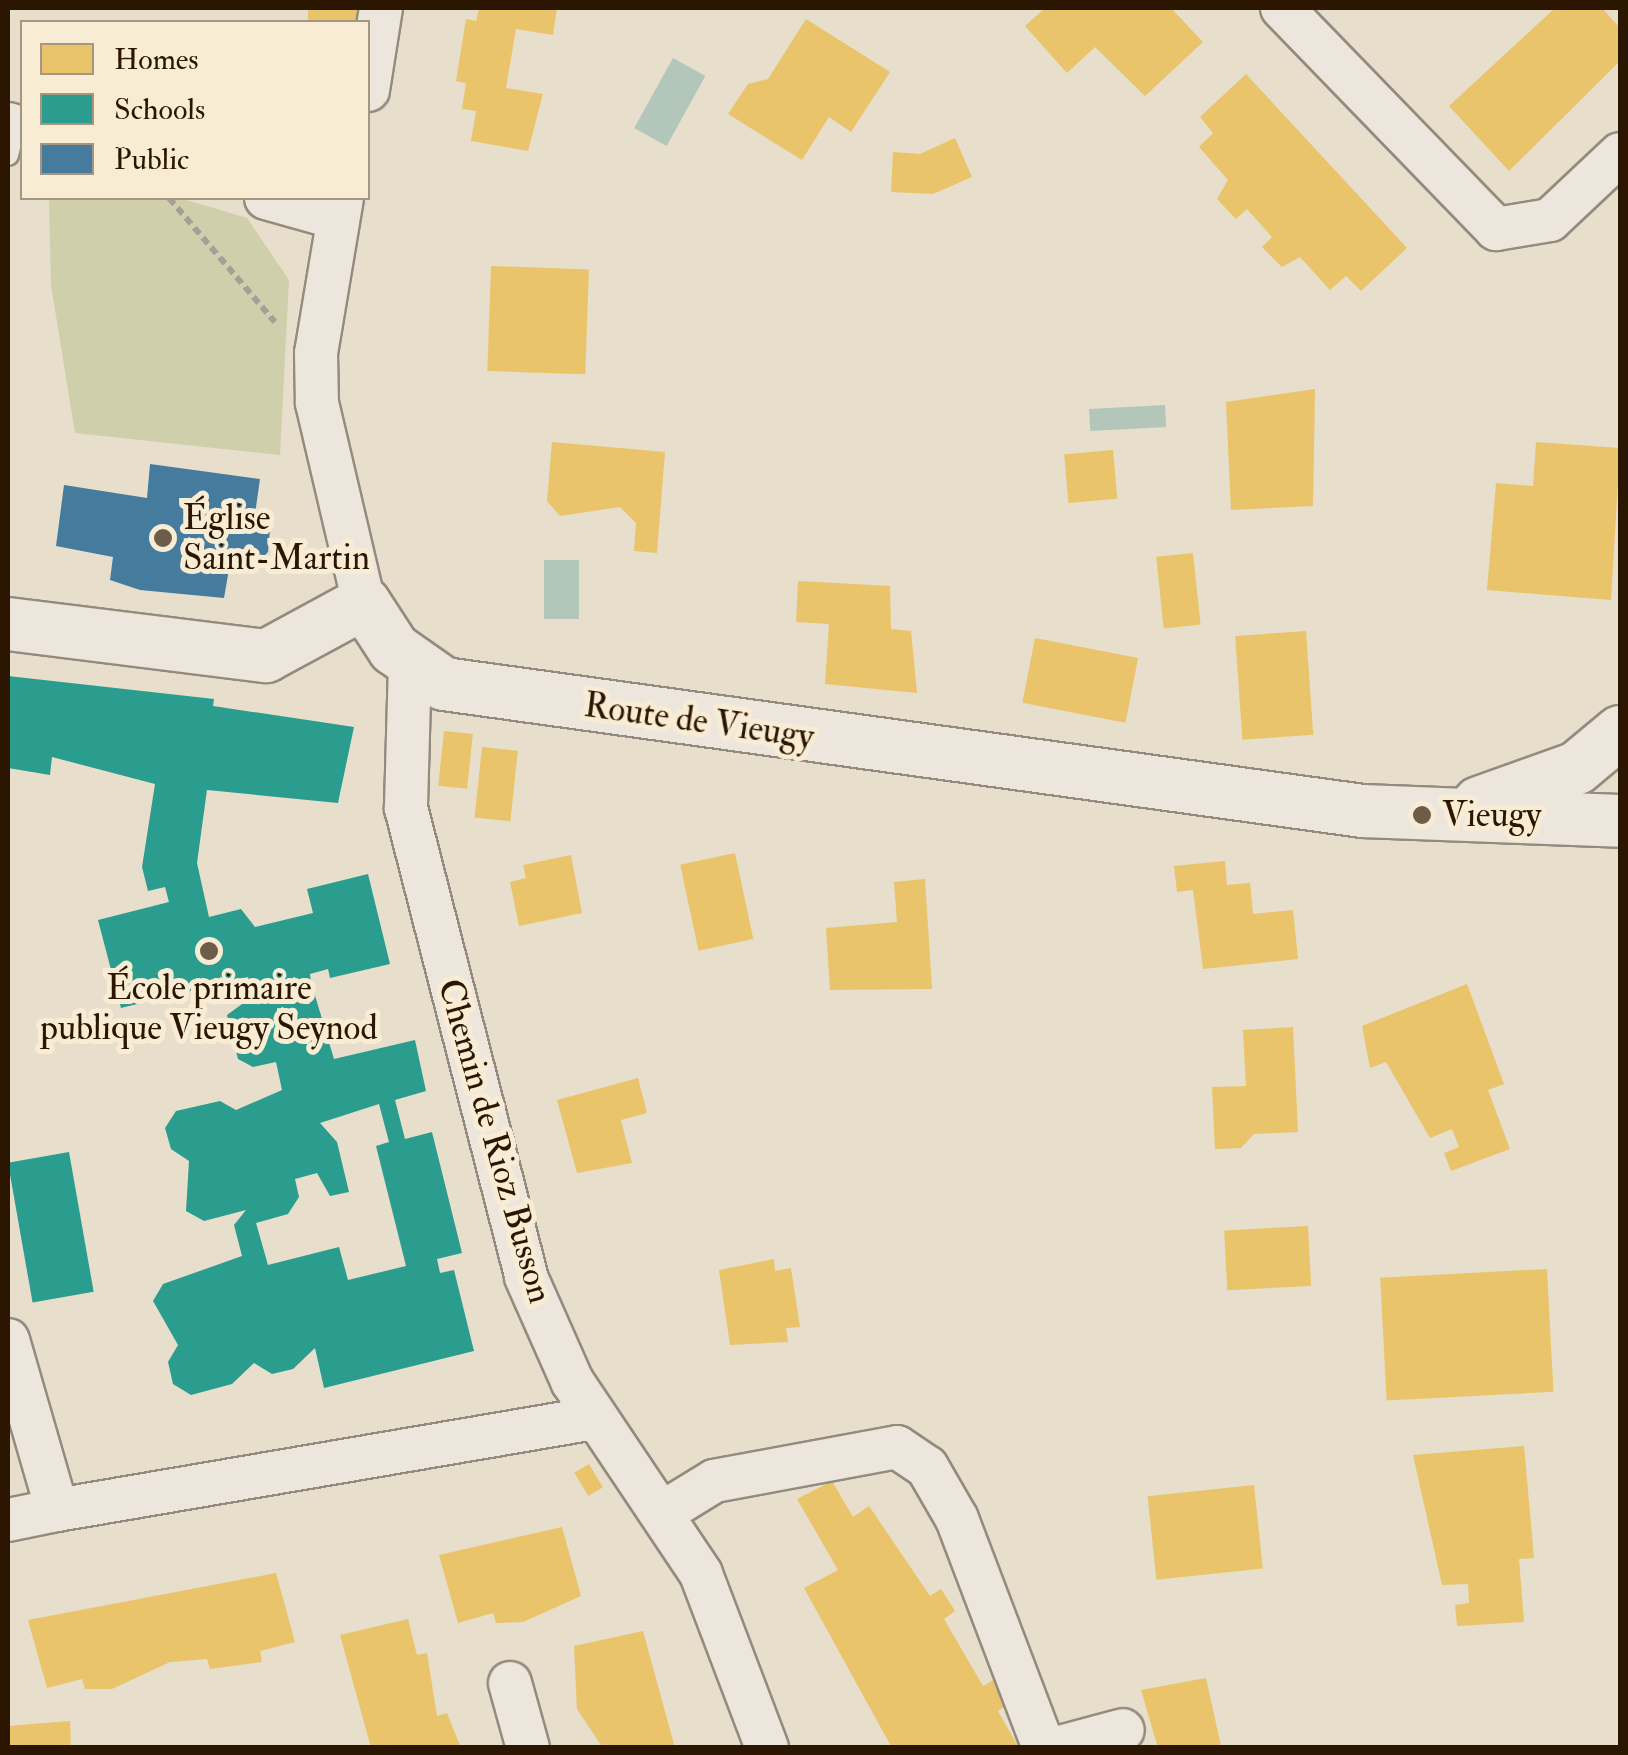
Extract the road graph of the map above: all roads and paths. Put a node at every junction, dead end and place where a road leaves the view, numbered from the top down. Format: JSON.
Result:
{"nodes":[{"id":1,"x":381,"y":8,"type":"edge"},
{"id":2,"x":1282,"y":8,"type":"edge"},
{"id":3,"x":370,"y":77,"type":"edge"},
{"id":4,"x":1620,"y":154,"type":"edge"},
{"id":5,"x":170,"y":200,"type":"edge"},
{"id":6,"x":281,"y":200,"type":"edge"},
{"id":7,"x":339,"y":208,"type":"edge"},
{"id":8,"x":316,"y":370,"type":"junction"},
{"id":9,"x":364,"y":603,"type":"junction"},
{"id":10,"x":8,"y":624,"type":"edge"},
{"id":11,"x":410,"y":663,"type":"junction"},
{"id":12,"x":1620,"y":732,"type":"edge"},
{"id":13,"x":1439,"y":814,"type":"junction"},
{"id":14,"x":1620,"y":820,"type":"edge"},
{"id":15,"x":8,"y":1340,"type":"edge"},
{"id":16,"x":594,"y":1418,"type":"junction"},
{"id":17,"x":58,"y":1510,"type":"junction"},
{"id":18,"x":662,"y":1513,"type":"junction"},
{"id":19,"x":8,"y":1520,"type":"edge"},
{"id":20,"x":510,"y":1684,"type":"dead end"},
{"id":21,"x":1123,"y":1730,"type":"dead end"},
{"id":22,"x":528,"y":1748,"type":"edge"},
{"id":23,"x":767,"y":1748,"type":"edge"},
{"id":24,"x":1044,"y":1748,"type":"edge"},
{"id":25,"x":1056,"y":1748,"type":"edge"}],
"edges":[{"from":1,"to":3,"type":"street"},
{"from":2,"to":4,"type":"street"},
{"from":5,"to":8,"type":"path"},
{"from":6,"to":7,"type":"street"},
{"from":7,"to":8,"type":"street"},
{"from":8,"to":9,"type":"street"},
{"from":9,"to":10,"type":"street"},
{"from":9,"to":11,"type":"street","name":"Route de Vieugy"},
{"from":11,"to":13,"type":"street","name":"Route de Vieugy"},
{"from":11,"to":16,"type":"street","name":"Chemin de Rioz Busson"},
{"from":12,"to":13,"type":"street","name":"Route de Vieugy"},
{"from":13,"to":14,"type":"street","name":"Route de Vieugy"},
{"from":15,"to":17,"type":"street"},
{"from":16,"to":17,"type":"street"},
{"from":16,"to":18,"type":"street","name":"Chemin de Rioz Busson"},
{"from":17,"to":19,"type":"street"},
{"from":18,"to":23,"type":"street","name":"Chemin de Rioz Busson"},
{"from":18,"to":24,"type":"street"},
{"from":20,"to":22,"type":"street"},
{"from":21,"to":25,"type":"street"}]}
